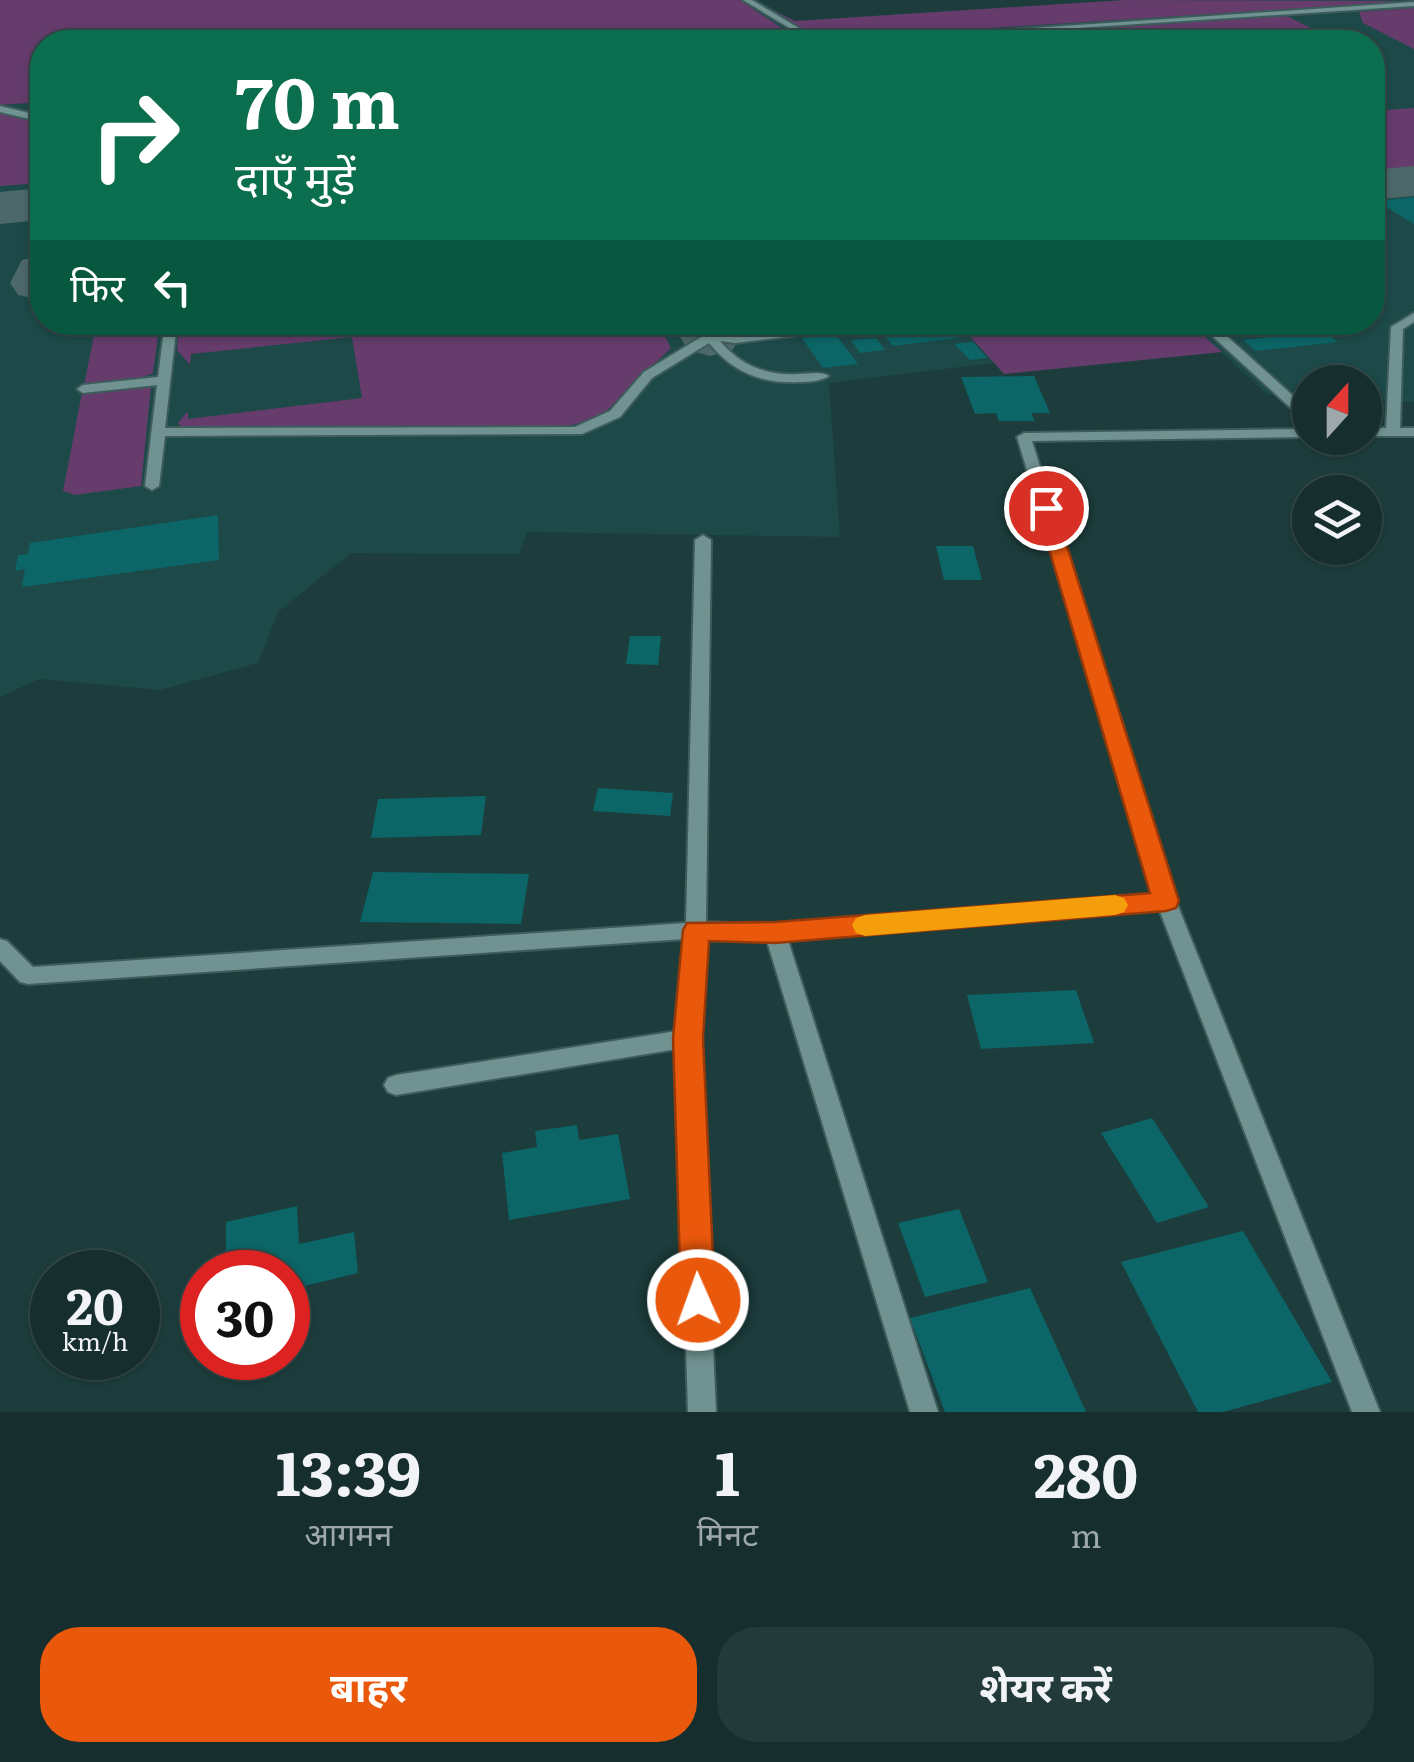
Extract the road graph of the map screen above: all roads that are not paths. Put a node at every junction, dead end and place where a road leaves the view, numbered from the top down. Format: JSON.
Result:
{"nodes":[{"id":1,"x":748,"y":0,"type":"edge"},
{"id":2,"x":1414,"y":4,"type":"edge"},
{"id":3,"x":798,"y":30,"type":"edge"},
{"id":4,"x":1024,"y":30,"type":"edge"},
{"id":5,"x":30,"y":107,"type":"edge"},
{"id":6,"x":0,"y":109,"type":"edge"},
{"id":7,"x":12,"y":111,"type":"junction"},
{"id":8,"x":30,"y":116,"type":"edge"},
{"id":9,"x":1414,"y":318,"type":"edge"},
{"id":10,"x":169,"y":335,"type":"edge"},
{"id":11,"x":768,"y":335,"type":"edge"},
{"id":12,"x":1217,"y":335,"type":"edge"},
{"id":13,"x":710,"y":337,"type":"junction"},
{"id":14,"x":823,"y":376,"type":"dead end"},
{"id":15,"x":164,"y":380,"type":"junction"},
{"id":16,"x":83,"y":389,"type":"dead end"},
{"id":17,"x":1292,"y":402,"type":"edge"},
{"id":18,"x":158,"y":432,"type":"junction"},
{"id":19,"x":1382,"y":432,"type":"edge"},
{"id":20,"x":1393,"y":432,"type":"junction"},
{"id":21,"x":1414,"y":432,"type":"edge"},
{"id":22,"x":1292,"y":433,"type":"edge"},
{"id":23,"x":152,"y":486,"type":"dead end"},
{"id":24,"x":703,"y":540,"type":"dead end"},
{"id":25,"x":1166,"y":901,"type":"junction"},
{"id":26,"x":696,"y":930,"type":"junction"},
{"id":27,"x":775,"y":933,"type":"junction"},
{"id":28,"x":0,"y":947,"type":"edge"},
{"id":29,"x":688,"y":1038,"type":"junction"},
{"id":30,"x":396,"y":1085,"type":"dead end"},
{"id":31,"x":702,"y":1412,"type":"edge"},
{"id":32,"x":924,"y":1412,"type":"edge"},
{"id":33,"x":1366,"y":1412,"type":"edge"}],
"edges":[{"from":1,"to":3,"type":"street"},
{"from":2,"to":4,"type":"street"},
{"from":5,"to":7,"type":"street"},
{"from":6,"to":7,"type":"street"},
{"from":7,"to":8,"type":"street"},
{"from":9,"to":20,"type":"street"},
{"from":10,"to":15,"type":"street"},
{"from":11,"to":13,"type":"street"},
{"from":12,"to":17,"type":"street"},
{"from":13,"to":14,"type":"street"},
{"from":13,"to":18,"type":"street"},
{"from":15,"to":16,"type":"street"},
{"from":15,"to":18,"type":"street"},
{"from":18,"to":23,"type":"street"},
{"from":19,"to":20,"type":"street"},
{"from":20,"to":21,"type":"street"},
{"from":22,"to":25,"type":"street"},
{"from":24,"to":26,"type":"street"},
{"from":25,"to":27,"type":"street"},
{"from":25,"to":33,"type":"street"},
{"from":26,"to":27,"type":"street"},
{"from":26,"to":28,"type":"street"},
{"from":26,"to":29,"type":"street"},
{"from":27,"to":32,"type":"street"},
{"from":29,"to":30,"type":"street"},
{"from":29,"to":31,"type":"street"}]}
